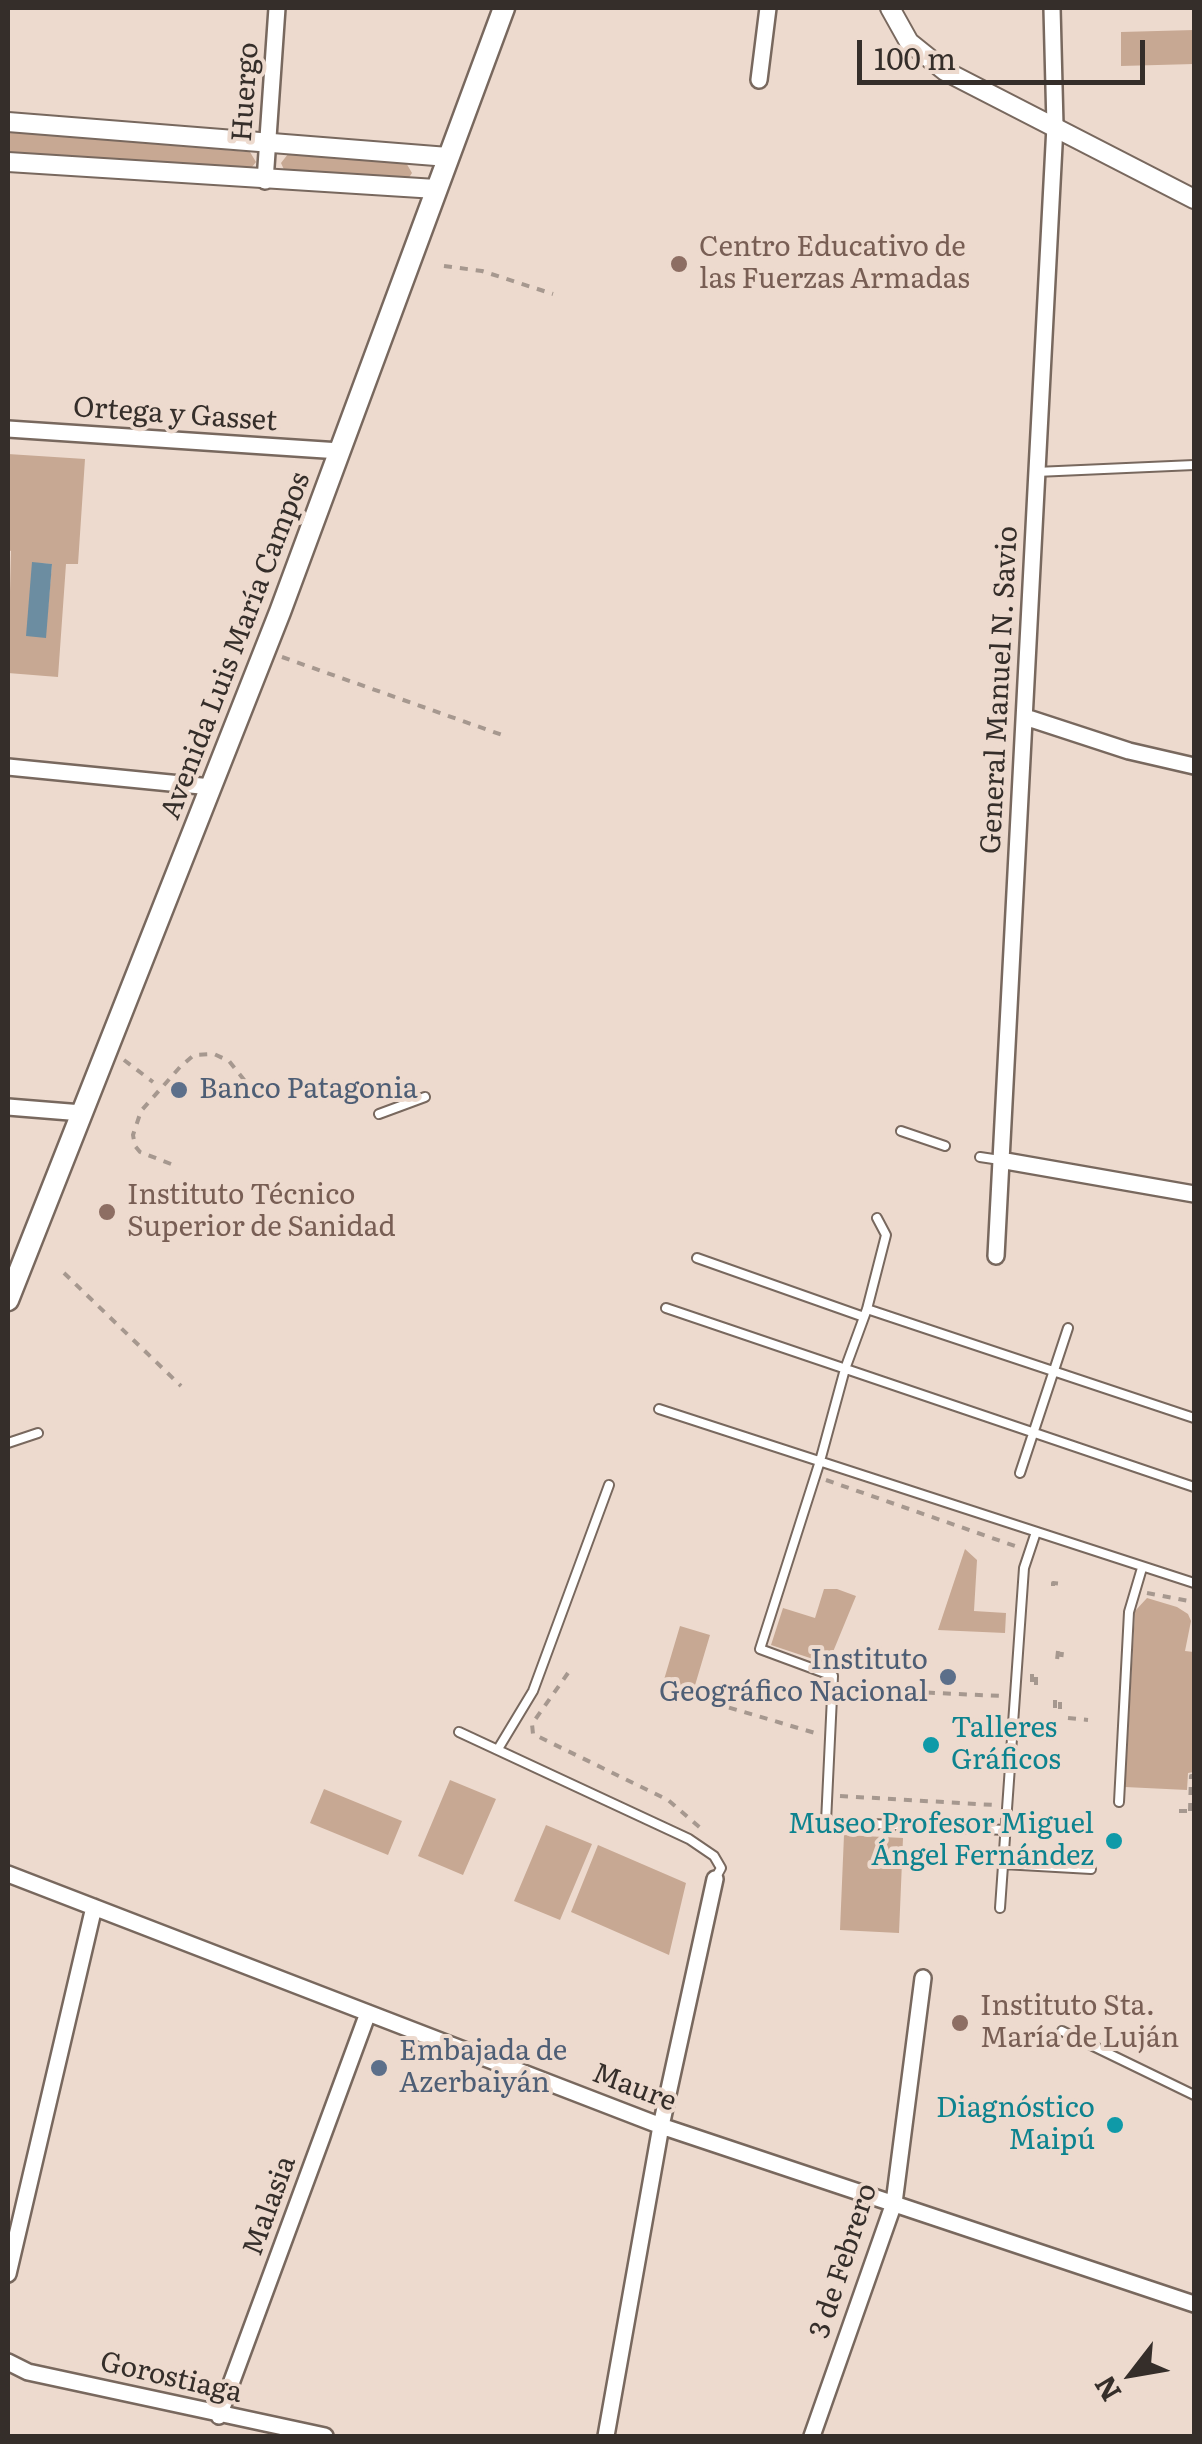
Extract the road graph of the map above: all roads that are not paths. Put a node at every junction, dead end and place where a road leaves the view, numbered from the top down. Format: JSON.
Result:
{"nodes":[{"id":1,"x":278,"y":8,"type":"edge"},
{"id":2,"x":504,"y":8,"type":"edge"},
{"id":3,"x":768,"y":8,"type":"edge"},
{"id":4,"x":890,"y":8,"type":"edge"},
{"id":5,"x":1052,"y":8,"type":"edge"},
{"id":6,"x":760,"y":80,"type":"dead end"},
{"id":7,"x":8,"y":122,"type":"edge"},
{"id":8,"x":1055,"y":126,"type":"junction"},
{"id":9,"x":267,"y":144,"type":"junction"},
{"id":10,"x":448,"y":157,"type":"junction"},
{"id":11,"x":8,"y":162,"type":"edge"},
{"id":12,"x":265,"y":180,"type":"junction"},
{"id":13,"x":436,"y":189,"type":"junction"},
{"id":14,"x":1194,"y":199,"type":"edge"},
{"id":15,"x":8,"y":430,"type":"edge"},
{"id":16,"x":340,"y":451,"type":"junction"},
{"id":17,"x":1194,"y":465,"type":"edge"},
{"id":18,"x":1036,"y":472,"type":"junction"},
{"id":19,"x":1024,"y":717,"type":"junction"},
{"id":20,"x":1194,"y":766,"type":"edge"},
{"id":21,"x":8,"y":767,"type":"edge"},
{"id":22,"x":211,"y":787,"type":"junction"},
{"id":23,"x":425,"y":1097,"type":"dead end"},
{"id":24,"x":8,"y":1107,"type":"edge"},
{"id":25,"x":82,"y":1113,"type":"junction"},
{"id":26,"x":379,"y":1114,"type":"dead end"},
{"id":27,"x":901,"y":1132,"type":"dead end"},
{"id":28,"x":945,"y":1146,"type":"dead end"},
{"id":29,"x":980,"y":1157,"type":"dead end"},
{"id":30,"x":1000,"y":1160,"type":"junction"},
{"id":31,"x":1194,"y":1194,"type":"edge"},
{"id":32,"x":878,"y":1218,"type":"dead end"},
{"id":33,"x":996,"y":1256,"type":"dead end"},
{"id":34,"x":697,"y":1258,"type":"dead end"},
{"id":35,"x":8,"y":1300,"type":"edge"},
{"id":36,"x":666,"y":1308,"type":"dead end"},
{"id":37,"x":866,"y":1313,"type":"junction"},
{"id":38,"x":1068,"y":1328,"type":"dead end"},
{"id":39,"x":844,"y":1369,"type":"junction"},
{"id":40,"x":1054,"y":1371,"type":"junction"},
{"id":41,"x":659,"y":1409,"type":"dead end"},
{"id":42,"x":1194,"y":1418,"type":"edge"},
{"id":43,"x":1033,"y":1432,"type":"junction"},
{"id":44,"x":38,"y":1433,"type":"dead end"},
{"id":45,"x":8,"y":1443,"type":"edge"},
{"id":46,"x":820,"y":1460,"type":"junction"},
{"id":47,"x":1020,"y":1472,"type":"dead end"},
{"id":48,"x":609,"y":1485,"type":"dead end"},
{"id":49,"x":1194,"y":1487,"type":"edge"},
{"id":50,"x":1036,"y":1532,"type":"junction"},
{"id":51,"x":1142,"y":1568,"type":"junction"},
{"id":52,"x":1194,"y":1583,"type":"edge"},
{"id":53,"x":459,"y":1732,"type":"dead end"},
{"id":54,"x":498,"y":1750,"type":"junction"},
{"id":55,"x":1120,"y":1802,"type":"dead end"},
{"id":56,"x":1006,"y":1830,"type":"junction"},
{"id":57,"x":1003,"y":1864,"type":"junction"},
{"id":58,"x":1091,"y":1869,"type":"dead end"},
{"id":59,"x":8,"y":1874,"type":"edge"},
{"id":60,"x":714,"y":1879,"type":"joint"},
{"id":61,"x":94,"y":1907,"type":"junction"},
{"id":62,"x":1000,"y":1908,"type":"dead end"},
{"id":63,"x":923,"y":1978,"type":"dead end"},
{"id":64,"x":368,"y":2013,"type":"junction"},
{"id":65,"x":1062,"y":2031,"type":"dead end"},
{"id":66,"x":1194,"y":2095,"type":"edge"},
{"id":67,"x":661,"y":2126,"type":"junction"},
{"id":68,"x":894,"y":2203,"type":"junction"},
{"id":69,"x":8,"y":2274,"type":"edge"},
{"id":70,"x":1194,"y":2304,"type":"edge"},
{"id":71,"x":8,"y":2362,"type":"edge"},
{"id":72,"x":219,"y":2416,"type":"junction"},
{"id":73,"x":325,"y":2436,"type":"edge"},
{"id":74,"x":606,"y":2436,"type":"edge"},
{"id":75,"x":812,"y":2436,"type":"edge"}],
"edges":[{"from":1,"to":9,"type":"street","name":"Huergo"},
{"from":2,"to":10,"type":"main road","name":"Avenida Luis María Campos"},
{"from":3,"to":6,"type":"street"},
{"from":4,"to":8,"type":"street"},
{"from":5,"to":8,"type":"street","name":"General Manuel N. Savio"},
{"from":7,"to":9,"type":"street"},
{"from":8,"to":14,"type":"street"},
{"from":8,"to":18,"type":"street","name":"General Manuel N. Savio"},
{"from":9,"to":10,"type":"street"},
{"from":9,"to":12,"type":"street","name":"Huergo"},
{"from":10,"to":13,"type":"main road","name":"Avenida Luis María Campos"},
{"from":11,"to":12,"type":"street"},
{"from":12,"to":13,"type":"street"},
{"from":13,"to":16,"type":"main road","name":"Avenida Luis María Campos"},
{"from":15,"to":16,"type":"street","name":"Ortega y Gasset"},
{"from":16,"to":22,"type":"main road","name":"Avenida Luis María Campos"},
{"from":17,"to":18,"type":"lane"},
{"from":18,"to":19,"type":"street","name":"General Manuel N. Savio"},
{"from":19,"to":20,"type":"street"},
{"from":19,"to":30,"type":"street","name":"General Manuel N. Savio"},
{"from":21,"to":22,"type":"street"},
{"from":22,"to":25,"type":"main road","name":"Avenida Luis María Campos"},
{"from":23,"to":26,"type":"lane"},
{"from":24,"to":25,"type":"street"},
{"from":25,"to":35,"type":"main road","name":"Avenida Luis María Campos"},
{"from":27,"to":28,"type":"lane"},
{"from":29,"to":30,"type":"lane"},
{"from":30,"to":31,"type":"street"},
{"from":30,"to":33,"type":"street","name":"General Manuel N. Savio"},
{"from":32,"to":37,"type":"lane"},
{"from":34,"to":37,"type":"lane"},
{"from":36,"to":39,"type":"lane"},
{"from":37,"to":39,"type":"lane"},
{"from":37,"to":40,"type":"lane"},
{"from":38,"to":40,"type":"lane"},
{"from":39,"to":43,"type":"lane"},
{"from":39,"to":46,"type":"lane"},
{"from":40,"to":42,"type":"lane"},
{"from":40,"to":43,"type":"lane"},
{"from":41,"to":46,"type":"lane"},
{"from":43,"to":47,"type":"lane"},
{"from":43,"to":49,"type":"lane"},
{"from":44,"to":45,"type":"lane"},
{"from":46,"to":50,"type":"lane"},
{"from":46,"to":56,"type":"lane"},
{"from":48,"to":54,"type":"lane"},
{"from":50,"to":51,"type":"lane"},
{"from":50,"to":56,"type":"lane"},
{"from":51,"to":52,"type":"lane"},
{"from":51,"to":55,"type":"lane"},
{"from":53,"to":54,"type":"lane"},
{"from":54,"to":60,"type":"lane"},
{"from":56,"to":57,"type":"lane"},
{"from":57,"to":58,"type":"lane"},
{"from":57,"to":62,"type":"lane"},
{"from":59,"to":61,"type":"street","name":"Maure"},
{"from":60,"to":67,"type":"street"},
{"from":61,"to":64,"type":"street","name":"Maure"},
{"from":61,"to":69,"type":"street"},
{"from":63,"to":68,"type":"street","name":"3 de Febrero"},
{"from":64,"to":67,"type":"street","name":"Maure"},
{"from":64,"to":72,"type":"street","name":"Malasia"},
{"from":65,"to":66,"type":"lane"},
{"from":67,"to":68,"type":"street","name":"Maure"},
{"from":67,"to":74,"type":"street"},
{"from":68,"to":70,"type":"street","name":"Maure"},
{"from":68,"to":75,"type":"street","name":"3 de Febrero"},
{"from":71,"to":72,"type":"street","name":"Gorostiaga"},
{"from":72,"to":73,"type":"street","name":"Gorostiaga"}]}
